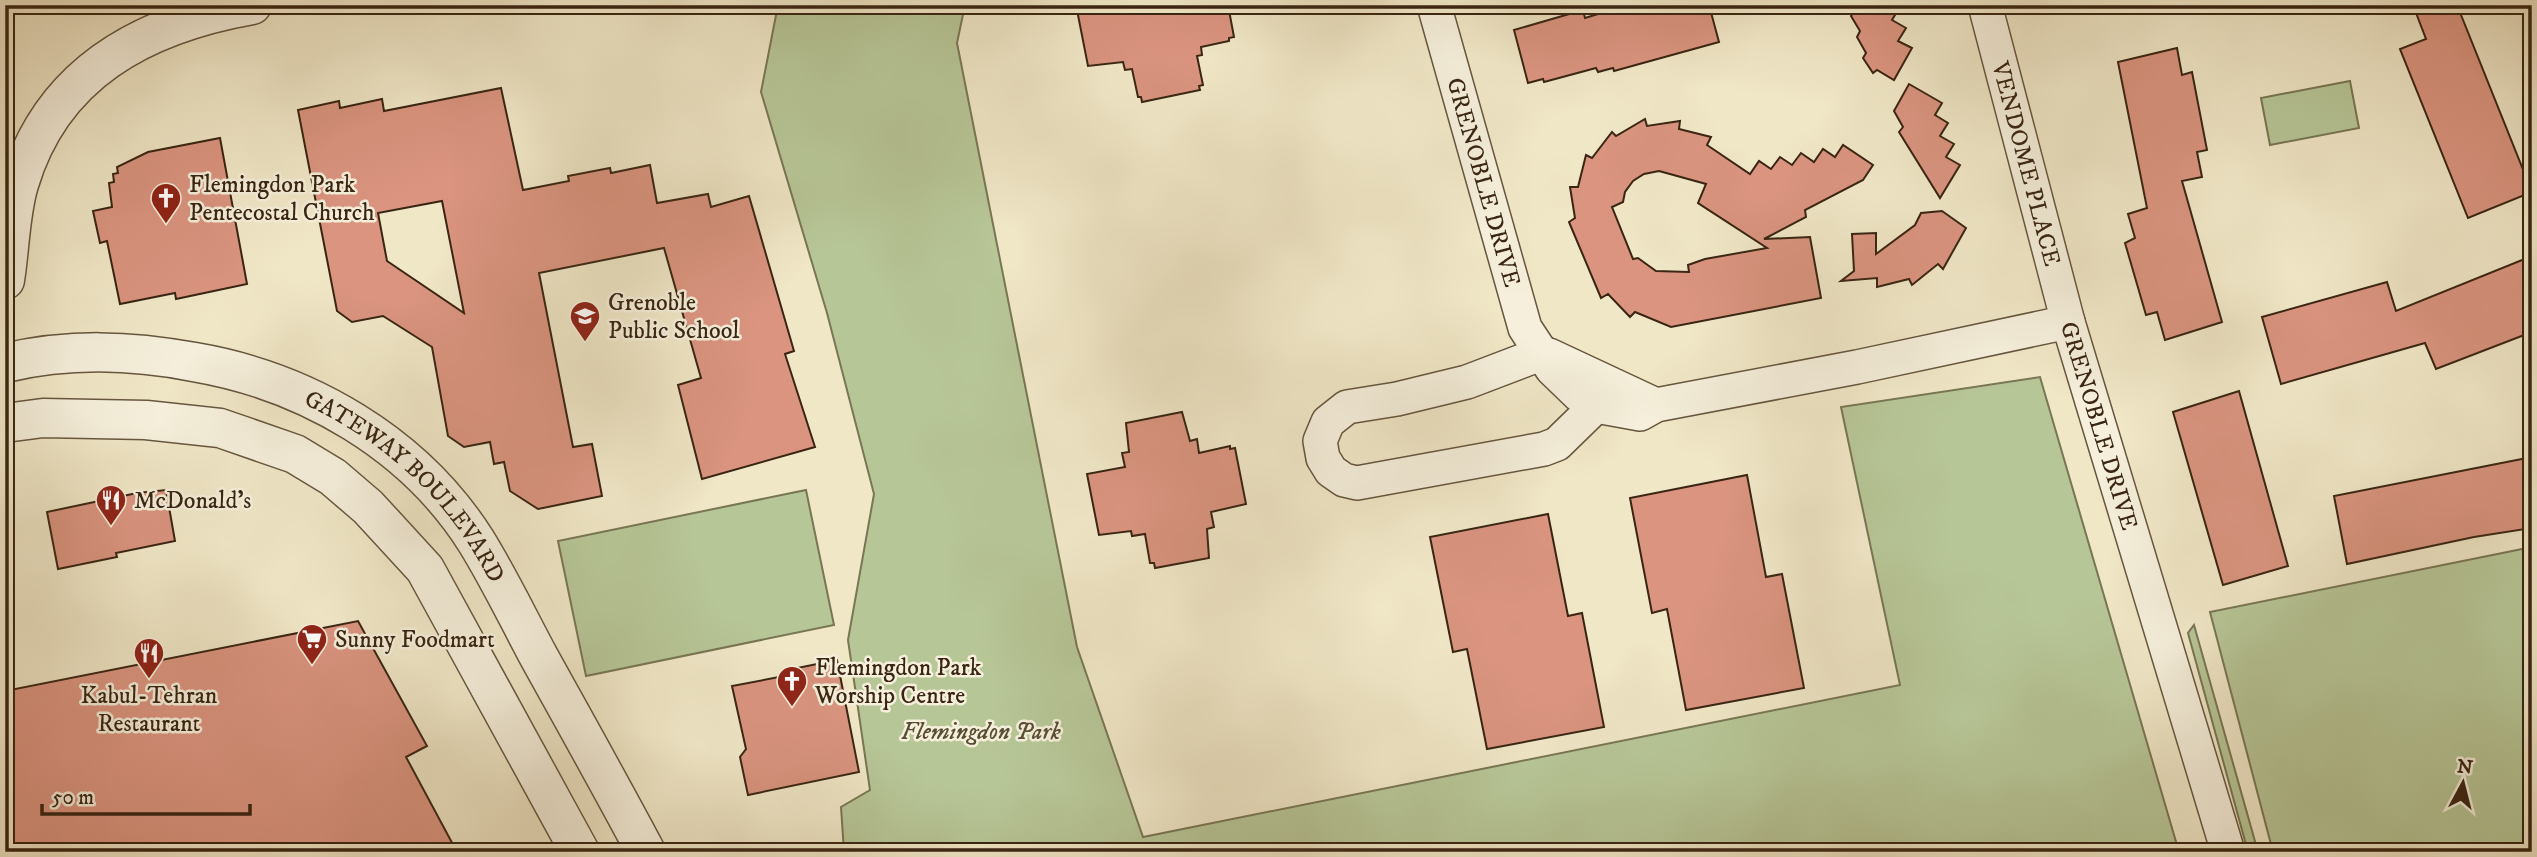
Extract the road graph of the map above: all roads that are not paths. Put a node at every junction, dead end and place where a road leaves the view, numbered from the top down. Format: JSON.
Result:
{"nodes":[{"id":1,"x":252,"y":5,"type":"edge"},
{"id":2,"x":1434,"y":5,"type":"edge"},
{"id":3,"x":1985,"y":5,"type":"edge"},
{"id":4,"x":5,"y":280,"type":"edge"},
{"id":5,"x":2068,"y":322,"type":"junction"},
{"id":6,"x":1543,"y":353,"type":"junction"},
{"id":7,"x":5,"y":363,"type":"edge"},
{"id":8,"x":1656,"y":405,"type":"junction"},
{"id":9,"x":1597,"y":406,"type":"junction"},
{"id":10,"x":5,"y":423,"type":"edge"},
{"id":11,"x":607,"y":779,"type":"junction"},
{"id":12,"x":556,"y":808,"type":"junction"},
{"id":13,"x":580,"y":852,"type":"edge"},
{"id":14,"x":646,"y":852,"type":"edge"},
{"id":15,"x":2228,"y":852,"type":"edge"}],
"edges":[{"from":1,"to":4,"type":"street"},
{"from":2,"to":6,"type":"street","name":"GRENOBLE DRIVE"},
{"from":3,"to":5,"type":"street","name":"VENDOME PLACE"},
{"from":5,"to":8,"type":"street","name":"GRENOBLE DRIVE"},
{"from":5,"to":15,"type":"street","name":"GRENOBLE DRIVE"},
{"from":6,"to":8,"type":"street"},
{"from":6,"to":9,"type":"street","name":"GRENOBLE DRIVE"},
{"from":6,"to":9,"type":"street"},
{"from":7,"to":11,"type":"street","name":"GATEWAY BOULEVARD"},
{"from":8,"to":9,"type":"street","name":"GRENOBLE DRIVE"},
{"from":10,"to":12,"type":"street","name":"GATEWAY BOULEVARD"},
{"from":11,"to":12,"type":"street"},
{"from":11,"to":14,"type":"street","name":"GATEWAY BOULEVARD"},
{"from":12,"to":13,"type":"street","name":"GATEWAY BOULEVARD"}]}
